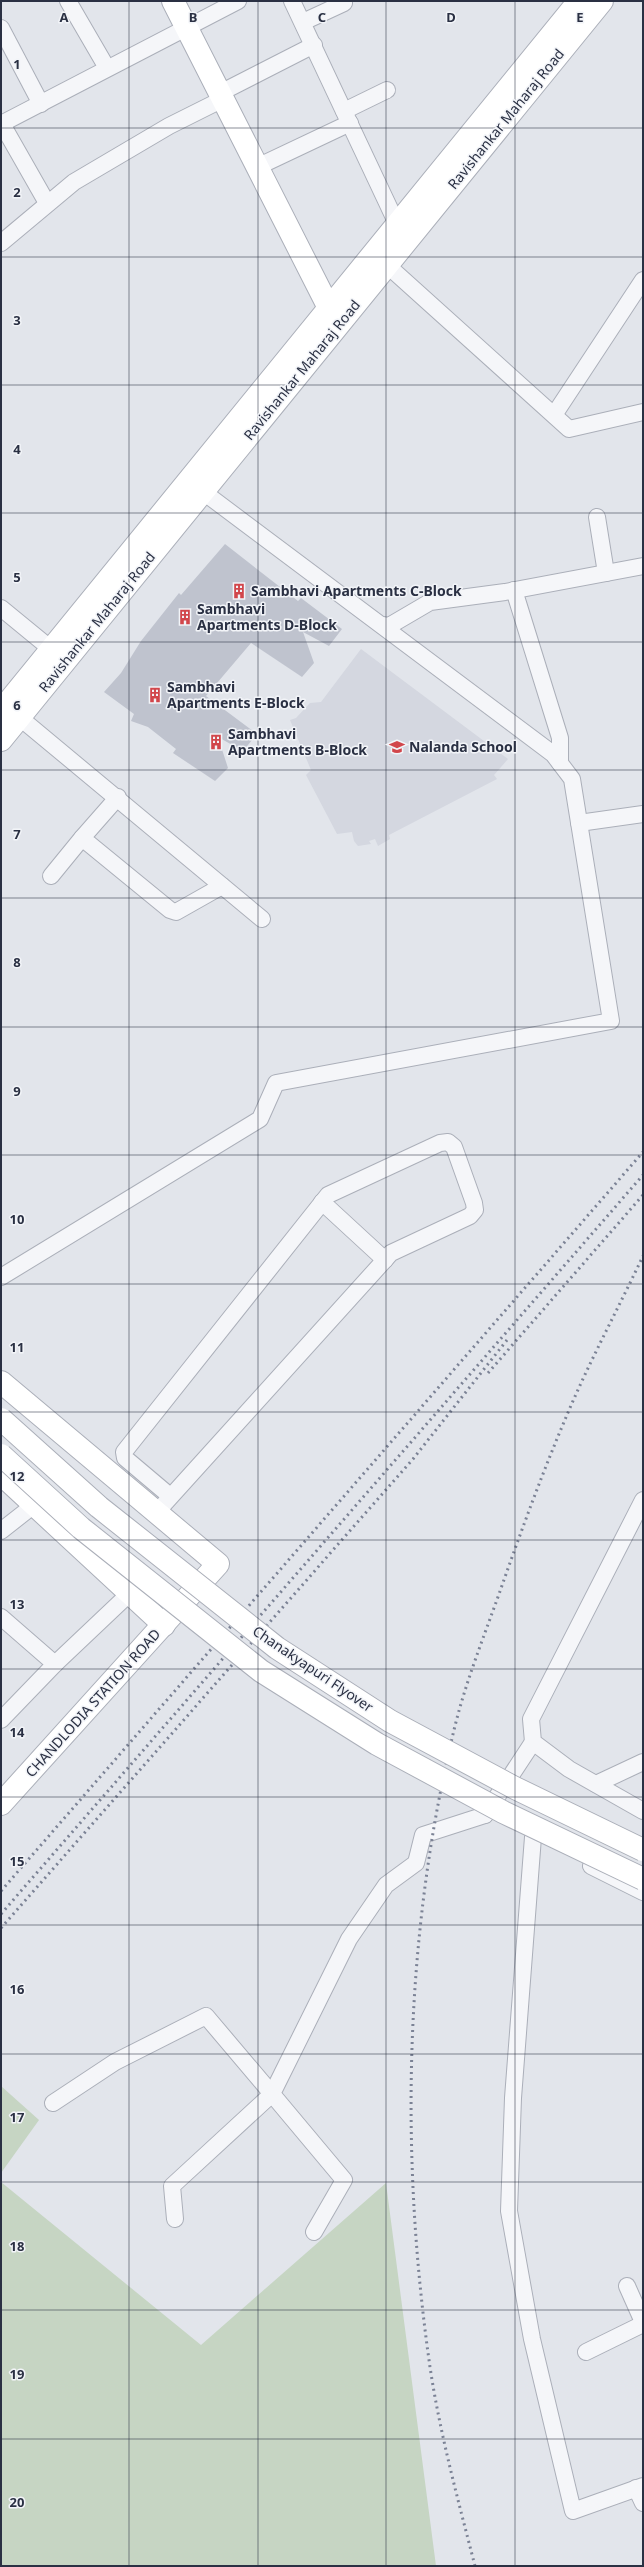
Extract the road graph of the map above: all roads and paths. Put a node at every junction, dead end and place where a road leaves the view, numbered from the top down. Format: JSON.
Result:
{"nodes":[{"id":1,"x":68,"y":1,"type":"edge"},
{"id":2,"x":174,"y":1,"type":"edge"},
{"id":3,"x":238,"y":1,"type":"edge"},
{"id":4,"x":292,"y":1,"type":"edge"},
{"id":5,"x":578,"y":1,"type":"edge"},
{"id":6,"x":602,"y":1,"type":"edge"},
{"id":7,"x":344,"y":3,"type":"dead end"},
{"id":8,"x":303,"y":22,"type":"junction"},
{"id":9,"x":186,"y":26,"type":"junction"},
{"id":10,"x":1,"y":28,"type":"edge"},
{"id":11,"x":314,"y":45,"type":"junction"},
{"id":12,"x":107,"y":68,"type":"junction"},
{"id":13,"x":387,"y":90,"type":"dead end"},
{"id":14,"x":221,"y":96,"type":"junction"},
{"id":15,"x":41,"y":104,"type":"junction"},
{"id":16,"x":347,"y":117,"type":"junction"},
{"id":17,"x":2,"y":124,"type":"edge"},
{"id":18,"x":257,"y":167,"type":"junction"},
{"id":19,"x":47,"y":203,"type":"junction"},
{"id":20,"x":397,"y":224,"type":"junction"},
{"id":21,"x":1,"y":243,"type":"edge"},
{"id":22,"x":387,"y":265,"type":"junction"},
{"id":23,"x":643,"y":280,"type":"edge"},
{"id":24,"x":336,"y":314,"type":"junction"},
{"id":25,"x":643,"y":412,"type":"edge"},
{"id":26,"x":554,"y":415,"type":"junction"},
{"id":27,"x":196,"y":486,"type":"junction"},
{"id":28,"x":597,"y":518,"type":"dead end"},
{"id":29,"x":643,"y":566,"type":"edge"},
{"id":30,"x":606,"y":573,"type":"junction"},
{"id":31,"x":514,"y":590,"type":"junction"},
{"id":32,"x":1,"y":608,"type":"edge"},
{"id":33,"x":382,"y":625,"type":"junction"},
{"id":34,"x":51,"y":648,"type":"junction"},
{"id":35,"x":10,"y":714,"type":"edge"},
{"id":36,"x":1,"y":740,"type":"edge"},
{"id":37,"x":560,"y":763,"type":"junction"},
{"id":38,"x":118,"y":797,"type":"junction"},
{"id":39,"x":643,"y":814,"type":"edge"},
{"id":40,"x":579,"y":823,"type":"junction"},
{"id":41,"x":82,"y":838,"type":"junction"},
{"id":42,"x":51,"y":876,"type":"dead end"},
{"id":43,"x":222,"y":886,"type":"junction"},
{"id":44,"x":262,"y":919,"type":"dead end"},
{"id":45,"x":322,"y":1202,"type":"junction"},
{"id":46,"x":385,"y":1260,"type":"junction"},
{"id":47,"x":1,"y":1277,"type":"edge"},
{"id":48,"x":1,"y":1382,"type":"edge"},
{"id":49,"x":1,"y":1419,"type":"edge"},
{"id":50,"x":1,"y":1455,"type":"edge"},
{"id":51,"x":1,"y":1474,"type":"edge"},
{"id":52,"x":643,"y":1500,"type":"edge"},
{"id":53,"x":163,"y":1504,"type":"junction"},
{"id":54,"x":34,"y":1505,"type":"junction"},
{"id":55,"x":1,"y":1531,"type":"edge"},
{"id":56,"x":130,"y":1593,"type":"junction"},
{"id":57,"x":1,"y":1617,"type":"edge"},
{"id":58,"x":164,"y":1625,"type":"junction"},
{"id":59,"x":54,"y":1664,"type":"junction"},
{"id":60,"x":1,"y":1720,"type":"edge"},
{"id":61,"x":533,"y":1742,"type":"junction"},
{"id":62,"x":643,"y":1762,"type":"edge"},
{"id":63,"x":596,"y":1784,"type":"junction"},
{"id":64,"x":1,"y":1804,"type":"edge"},
{"id":65,"x":643,"y":1811,"type":"edge"},
{"id":66,"x":485,"y":1815,"type":"junction"},
{"id":67,"x":533,"y":1837,"type":"junction"},
{"id":68,"x":643,"y":1850,"type":"edge"},
{"id":69,"x":643,"y":1879,"type":"edge"},
{"id":70,"x":643,"y":1892,"type":"edge"},
{"id":71,"x":272,"y":2094,"type":"junction"},
{"id":72,"x":53,"y":2103,"type":"dead end"},
{"id":73,"x":175,"y":2219,"type":"dead end"},
{"id":74,"x":314,"y":2232,"type":"dead end"},
{"id":75,"x":627,"y":2286,"type":"dead end"},
{"id":76,"x":643,"y":2323,"type":"edge"},
{"id":77,"x":586,"y":2352,"type":"dead end"},
{"id":78,"x":639,"y":2487,"type":"edge"},
{"id":79,"x":643,"y":2503,"type":"edge"}],
"edges":[{"from":1,"to":12,"type":"street"},
{"from":2,"to":9,"type":"main road"},
{"from":3,"to":9,"type":"street"},
{"from":4,"to":8,"type":"street"},
{"from":5,"to":20,"type":"main road","name":"Ravishankar Maharaj Road"},
{"from":6,"to":22,"type":"main road","name":"Ravishankar Maharaj Road"},
{"from":7,"to":8,"type":"street"},
{"from":8,"to":11,"type":"street"},
{"from":9,"to":12,"type":"street"},
{"from":9,"to":14,"type":"main road"},
{"from":10,"to":15,"type":"street"},
{"from":11,"to":14,"type":"street"},
{"from":11,"to":16,"type":"street"},
{"from":12,"to":15,"type":"street"},
{"from":13,"to":16,"type":"street"},
{"from":14,"to":18,"type":"main road"},
{"from":14,"to":19,"type":"street"},
{"from":15,"to":17,"type":"street"},
{"from":16,"to":18,"type":"street"},
{"from":16,"to":20,"type":"street"},
{"from":17,"to":19,"type":"street"},
{"from":18,"to":24,"type":"main road"},
{"from":19,"to":21,"type":"street"},
{"from":20,"to":24,"type":"main road","name":"Ravishankar Maharaj Road"},
{"from":22,"to":24,"type":"main road","name":"Ravishankar Maharaj Road"},
{"from":22,"to":26,"type":"street"},
{"from":23,"to":26,"type":"street"},
{"from":24,"to":27,"type":"main road","name":"Ravishankar Maharaj Road"},
{"from":25,"to":26,"type":"street"},
{"from":27,"to":33,"type":"street"},
{"from":27,"to":34,"type":"main road","name":"Ravishankar Maharaj Road"},
{"from":27,"to":35,"type":"main road","name":"Ravishankar Maharaj Road"},
{"from":28,"to":30,"type":"street"},
{"from":29,"to":30,"type":"street"},
{"from":30,"to":31,"type":"street"},
{"from":31,"to":33,"type":"street"},
{"from":31,"to":37,"type":"street"},
{"from":32,"to":34,"type":"street"},
{"from":33,"to":37,"type":"street"},
{"from":34,"to":35,"type":"main road","name":"Ravishankar Maharaj Road"},
{"from":35,"to":36,"type":"main road","name":"Ravishankar Maharaj Road"},
{"from":35,"to":38,"type":"street"},
{"from":37,"to":40,"type":"street"},
{"from":38,"to":41,"type":"street"},
{"from":38,"to":43,"type":"street"},
{"from":39,"to":40,"type":"street"},
{"from":40,"to":47,"type":"street"},
{"from":41,"to":42,"type":"street"},
{"from":41,"to":43,"type":"street"},
{"from":43,"to":44,"type":"street"},
{"from":45,"to":46,"type":"street"},
{"from":45,"to":46,"type":"street"},
{"from":45,"to":53,"type":"street"},
{"from":46,"to":53,"type":"street"},
{"from":48,"to":53,"type":"main road"},
{"from":49,"to":68,"type":"main road","name":"Chanakyapuri Flyover","bridge":true},
{"from":50,"to":69,"type":"main road","name":"Chanakyapuri Flyover","bridge":true},
{"from":51,"to":54,"type":"main road","name":"CHANDLODIA STATION ROAD"},
{"from":52,"to":61,"type":"street"},
{"from":53,"to":58,"type":"main road"},
{"from":54,"to":55,"type":"street"},
{"from":54,"to":56,"type":"main road","name":"CHANDLODIA STATION ROAD"},
{"from":56,"to":58,"type":"main road","name":"CHANDLODIA STATION ROAD"},
{"from":56,"to":59,"type":"street"},
{"from":57,"to":59,"type":"street"},
{"from":58,"to":64,"type":"main road","name":"CHANDLODIA STATION ROAD"},
{"from":59,"to":60,"type":"street"},
{"from":61,"to":63,"type":"street"},
{"from":61,"to":66,"type":"street"},
{"from":62,"to":63,"type":"street"},
{"from":63,"to":65,"type":"street"},
{"from":66,"to":67,"type":"street"},
{"from":66,"to":71,"type":"street"},
{"from":67,"to":70,"type":"street"},
{"from":67,"to":78,"type":"street"},
{"from":71,"to":72,"type":"street"},
{"from":71,"to":73,"type":"street"},
{"from":71,"to":74,"type":"street"},
{"from":75,"to":76,"type":"street"},
{"from":76,"to":77,"type":"street"},
{"from":78,"to":79,"type":"street"}]}
